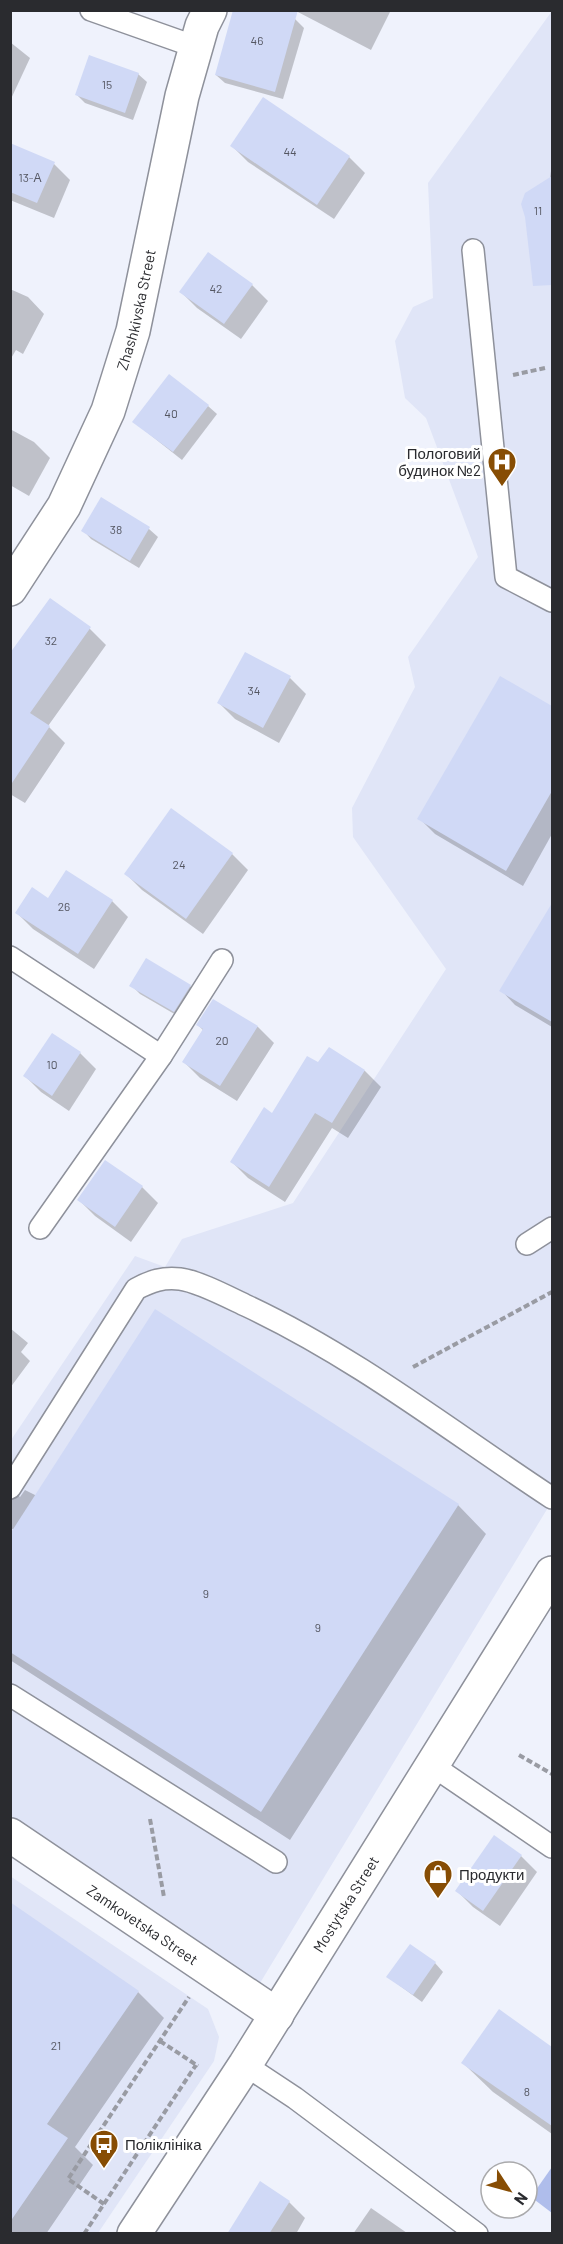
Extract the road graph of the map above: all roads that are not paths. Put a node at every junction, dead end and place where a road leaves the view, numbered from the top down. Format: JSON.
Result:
{"nodes":[{"id":1,"x":91,"y":10,"type":"edge"},
{"id":2,"x":210,"y":10,"type":"edge"},
{"id":3,"x":196,"y":47,"type":"junction"},
{"id":4,"x":472,"y":250,"type":"dead end"},
{"id":5,"x":10,"y":589,"type":"edge"},
{"id":6,"x":552,"y":601,"type":"edge"},
{"id":7,"x":10,"y":957,"type":"edge"},
{"id":8,"x":222,"y":960,"type":"dead end"},
{"id":9,"x":161,"y":1056,"type":"junction"},
{"id":10,"x":40,"y":1228,"type":"dead end"},
{"id":11,"x":552,"y":1228,"type":"edge"},
{"id":12,"x":527,"y":1244,"type":"dead end"},
{"id":13,"x":10,"y":1488,"type":"edge"},
{"id":14,"x":552,"y":1498,"type":"edge"},
{"id":15,"x":552,"y":1574,"type":"edge"},
{"id":16,"x":10,"y":1695,"type":"edge"},
{"id":17,"x":433,"y":1766,"type":"junction"},
{"id":18,"x":10,"y":1835,"type":"edge"},
{"id":19,"x":552,"y":1847,"type":"edge"},
{"id":20,"x":276,"y":1862,"type":"dead end"},
{"id":21,"x":277,"y":2015,"type":"junction"},
{"id":22,"x":245,"y":2066,"type":"junction"},
{"id":23,"x":134,"y":2234,"type":"edge"},
{"id":24,"x":477,"y":2234,"type":"edge"}],
"edges":[{"from":1,"to":3,"type":"lane"},
{"from":2,"to":3,"type":"street","name":"Zhashkivska Street"},
{"from":3,"to":5,"type":"street","name":"Zhashkivska Street"},
{"from":4,"to":6,"type":"lane"},
{"from":7,"to":9,"type":"lane"},
{"from":8,"to":9,"type":"lane"},
{"from":9,"to":10,"type":"lane"},
{"from":11,"to":12,"type":"lane"},
{"from":13,"to":14,"type":"lane"},
{"from":15,"to":17,"type":"street","name":"Mostytska Street"},
{"from":16,"to":20,"type":"lane"},
{"from":17,"to":19,"type":"lane"},
{"from":17,"to":21,"type":"street","name":"Mostytska Street"},
{"from":18,"to":21,"type":"street","name":"Zamkovetska Street"},
{"from":21,"to":22,"type":"street","name":"Mostytska Street"},
{"from":22,"to":23,"type":"street","name":"Mostytska Street"},
{"from":22,"to":24,"type":"lane"}]}
